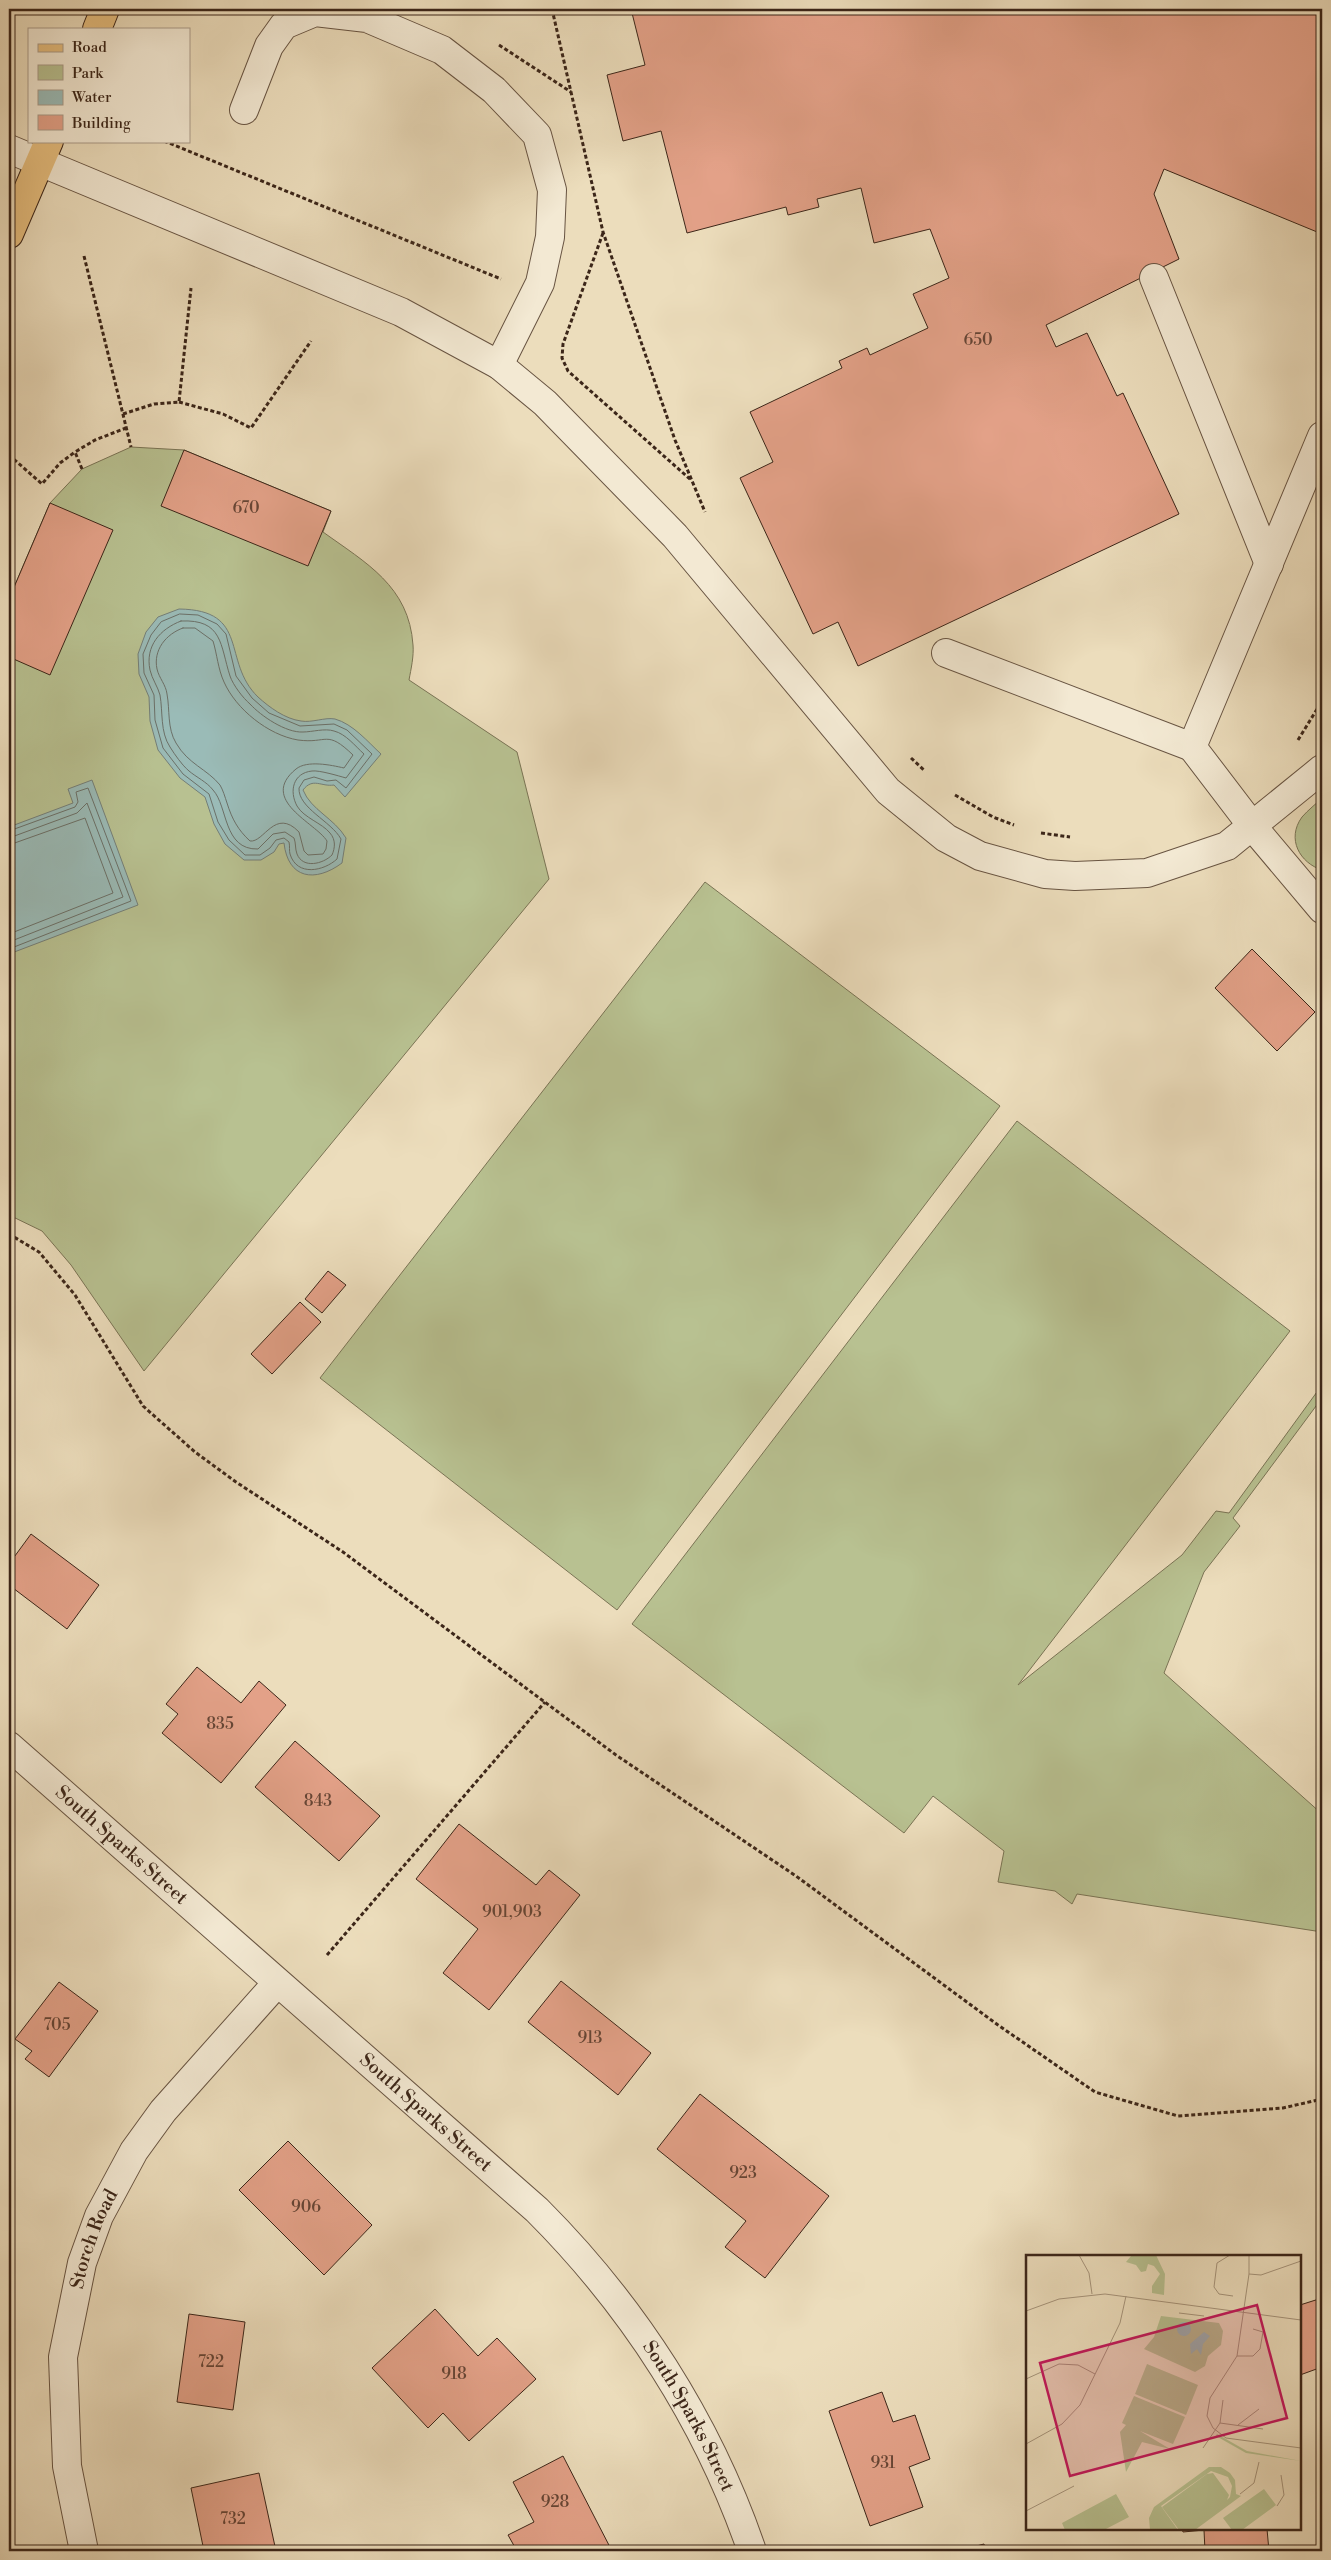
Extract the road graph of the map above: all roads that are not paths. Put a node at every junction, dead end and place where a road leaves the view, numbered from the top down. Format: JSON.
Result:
{"nodes":[{"id":1,"x":105,"y":9,"type":"edge"},
{"id":2,"x":97,"y":28,"type":"edge"},
{"id":3,"x":244,"y":110,"type":"dead end"},
{"id":4,"x":9,"y":149,"type":"edge"},
{"id":5,"x":44,"y":152,"type":"edge"},
{"id":6,"x":9,"y":234,"type":"edge"},
{"id":7,"x":1154,"y":278,"type":"dead end"},
{"id":8,"x":499,"y":365,"type":"junction"},
{"id":9,"x":1322,"y":436,"type":"edge"},
{"id":10,"x":1269,"y":564,"type":"junction"},
{"id":11,"x":946,"y":653,"type":"dead end"},
{"id":12,"x":1192,"y":748,"type":"junction"},
{"id":13,"x":1322,"y":769,"type":"edge"},
{"id":14,"x":1253,"y":827,"type":"junction"},
{"id":15,"x":1322,"y":909,"type":"edge"},
{"id":16,"x":9,"y":1746,"type":"edge"},
{"id":17,"x":277,"y":1983,"type":"junction"},
{"id":18,"x":84,"y":2551,"type":"edge"},
{"id":19,"x":752,"y":2551,"type":"edge"}],
"edges":[{"from":1,"to":2,"type":"main road"},
{"from":3,"to":8,"type":"street"},
{"from":4,"to":5,"type":"street"},
{"from":5,"to":6,"type":"main road"},
{"from":5,"to":8,"type":"street"},
{"from":7,"to":10,"type":"street"},
{"from":8,"to":14,"type":"street"},
{"from":9,"to":10,"type":"street"},
{"from":10,"to":12,"type":"street"},
{"from":11,"to":12,"type":"street"},
{"from":12,"to":14,"type":"street"},
{"from":13,"to":14,"type":"street"},
{"from":14,"to":15,"type":"street"},
{"from":16,"to":17,"type":"street","name":"South Sparks Street"},
{"from":17,"to":18,"type":"street","name":"Storch Road"},
{"from":17,"to":19,"type":"street","name":"South Sparks Street"}]}
